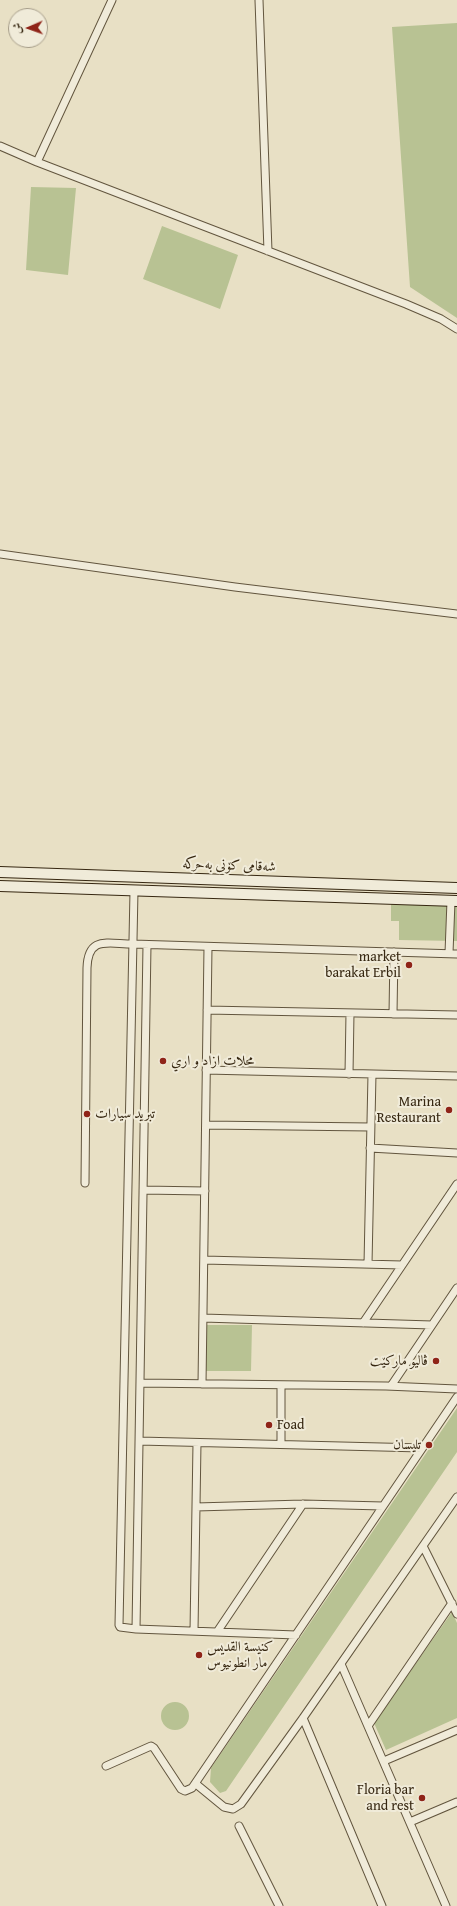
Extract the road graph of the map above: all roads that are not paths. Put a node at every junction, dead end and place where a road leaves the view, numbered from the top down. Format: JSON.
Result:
{"nodes":[{"id":1,"x":112,"y":0,"type":"edge"},
{"id":2,"x":259,"y":0,"type":"edge"},
{"id":3,"x":0,"y":146,"type":"edge"},
{"id":4,"x":37,"y":162,"type":"junction"},
{"id":5,"x":268,"y":251,"type":"junction"},
{"id":6,"x":457,"y":329,"type":"edge"},
{"id":7,"x":0,"y":554,"type":"edge"},
{"id":8,"x":457,"y":614,"type":"edge"},
{"id":9,"x":0,"y":872,"type":"edge"},
{"id":10,"x":0,"y":886,"type":"edge"},
{"id":11,"x":457,"y":888,"type":"edge"},
{"id":12,"x":134,"y":891,"type":"junction"},
{"id":13,"x":454,"y":901,"type":"edge"},
{"id":14,"x":133,"y":944,"type":"junction"},
{"id":15,"x":147,"y":945,"type":"junction"},
{"id":16,"x":208,"y":946,"type":"junction"},
{"id":17,"x":394,"y":952,"type":"junction"},
{"id":18,"x":449,"y":953,"type":"junction"},
{"id":19,"x":457,"y":954,"type":"edge"},
{"id":20,"x":207,"y":1010,"type":"junction"},
{"id":21,"x":350,"y":1013,"type":"junction"},
{"id":22,"x":393,"y":1014,"type":"junction"},
{"id":23,"x":457,"y":1016,"type":"edge"},
{"id":24,"x":206,"y":1070,"type":"junction"},
{"id":25,"x":349,"y":1074,"type":"junction"},
{"id":26,"x":372,"y":1074,"type":"junction"},
{"id":27,"x":457,"y":1076,"type":"edge"},
{"id":28,"x":206,"y":1125,"type":"junction"},
{"id":29,"x":370,"y":1127,"type":"junction"},
{"id":30,"x":370,"y":1148,"type":"junction"},
{"id":31,"x":457,"y":1153,"type":"edge"},
{"id":32,"x":86,"y":1183,"type":"dead end"},
{"id":33,"x":457,"y":1184,"type":"edge"},
{"id":34,"x":143,"y":1190,"type":"junction"},
{"id":35,"x":204,"y":1191,"type":"junction"},
{"id":36,"x":204,"y":1260,"type":"junction"},
{"id":37,"x":368,"y":1264,"type":"junction"},
{"id":38,"x":402,"y":1265,"type":"junction"},
{"id":39,"x":457,"y":1288,"type":"edge"},
{"id":40,"x":203,"y":1318,"type":"junction"},
{"id":41,"x":363,"y":1323,"type":"junction"},
{"id":42,"x":432,"y":1325,"type":"junction"},
{"id":43,"x":140,"y":1383,"type":"junction"},
{"id":44,"x":202,"y":1384,"type":"junction"},
{"id":45,"x":282,"y":1385,"type":"junction"},
{"id":46,"x":391,"y":1386,"type":"junction"},
{"id":47,"x":457,"y":1389,"type":"edge"},
{"id":48,"x":457,"y":1397,"type":"edge"},
{"id":49,"x":139,"y":1441,"type":"junction"},
{"id":50,"x":197,"y":1443,"type":"junction"},
{"id":51,"x":280,"y":1444,"type":"junction"},
{"id":52,"x":422,"y":1448,"type":"junction"},
{"id":53,"x":457,"y":1497,"type":"edge"},
{"id":54,"x":303,"y":1504,"type":"junction"},
{"id":55,"x":383,"y":1506,"type":"junction"},
{"id":56,"x":196,"y":1507,"type":"junction"},
{"id":57,"x":423,"y":1546,"type":"junction"},
{"id":58,"x":452,"y":1604,"type":"junction"},
{"id":59,"x":457,"y":1614,"type":"edge"},
{"id":60,"x":136,"y":1629,"type":"junction"},
{"id":61,"x":194,"y":1631,"type":"junction"},
{"id":62,"x":217,"y":1632,"type":"junction"},
{"id":63,"x":296,"y":1635,"type":"junction"},
{"id":64,"x":341,"y":1664,"type":"junction"},
{"id":65,"x":303,"y":1718,"type":"junction"},
{"id":66,"x":368,"y":1726,"type":"junction"},
{"id":67,"x":457,"y":1730,"type":"edge"},
{"id":68,"x":384,"y":1761,"type":"junction"},
{"id":69,"x":106,"y":1766,"type":"dead end"},
{"id":70,"x":196,"y":1784,"type":"junction"},
{"id":71,"x":457,"y":1802,"type":"edge"},
{"id":72,"x":410,"y":1822,"type":"junction"},
{"id":73,"x":239,"y":1826,"type":"dead end"},
{"id":74,"x":279,"y":1906,"type":"edge"},
{"id":75,"x":382,"y":1906,"type":"edge"},
{"id":76,"x":446,"y":1906,"type":"edge"}],
"edges":[{"from":1,"to":4,"type":"street"},
{"from":2,"to":5,"type":"street"},
{"from":3,"to":4,"type":"street"},
{"from":4,"to":5,"type":"street"},
{"from":5,"to":6,"type":"street"},
{"from":7,"to":8,"type":"street"},
{"from":9,"to":11,"type":"street","name":"شەقامی کۆنی بەحرکە"},
{"from":10,"to":12,"type":"street","name":"شەقامی کۆنی بەحرکە"},
{"from":12,"to":13,"type":"street","name":"شەقامی کۆنی بەحرکە"},
{"from":12,"to":14,"type":"street"},
{"from":13,"to":18,"type":"street"},
{"from":14,"to":15,"type":"street"},
{"from":14,"to":32,"type":"street"},
{"from":14,"to":60,"type":"street"},
{"from":15,"to":16,"type":"street"},
{"from":15,"to":34,"type":"street"},
{"from":16,"to":17,"type":"street"},
{"from":16,"to":20,"type":"street"},
{"from":17,"to":18,"type":"street"},
{"from":17,"to":22,"type":"street"},
{"from":18,"to":19,"type":"street"},
{"from":20,"to":21,"type":"street"},
{"from":20,"to":24,"type":"street"},
{"from":21,"to":22,"type":"street"},
{"from":21,"to":25,"type":"street"},
{"from":22,"to":23,"type":"street"},
{"from":24,"to":25,"type":"street"},
{"from":24,"to":28,"type":"street"},
{"from":25,"to":26,"type":"street"},
{"from":26,"to":27,"type":"street"},
{"from":26,"to":29,"type":"street"},
{"from":28,"to":29,"type":"street"},
{"from":28,"to":35,"type":"street"},
{"from":29,"to":30,"type":"street"},
{"from":30,"to":31,"type":"street"},
{"from":30,"to":37,"type":"street"},
{"from":33,"to":38,"type":"street"},
{"from":34,"to":35,"type":"street"},
{"from":34,"to":43,"type":"street"},
{"from":35,"to":36,"type":"street"},
{"from":36,"to":37,"type":"street"},
{"from":36,"to":40,"type":"street"},
{"from":37,"to":38,"type":"street"},
{"from":38,"to":41,"type":"street"},
{"from":39,"to":42,"type":"street"},
{"from":40,"to":41,"type":"street"},
{"from":40,"to":44,"type":"street"},
{"from":41,"to":42,"type":"street"},
{"from":42,"to":46,"type":"street"},
{"from":43,"to":44,"type":"street"},
{"from":43,"to":49,"type":"street"},
{"from":44,"to":45,"type":"street"},
{"from":45,"to":46,"type":"street"},
{"from":45,"to":51,"type":"street"},
{"from":46,"to":47,"type":"street"},
{"from":48,"to":52,"type":"street"},
{"from":49,"to":50,"type":"street"},
{"from":49,"to":60,"type":"street"},
{"from":50,"to":51,"type":"street"},
{"from":50,"to":56,"type":"street"},
{"from":51,"to":52,"type":"street"},
{"from":52,"to":55,"type":"street"},
{"from":53,"to":57,"type":"street"},
{"from":54,"to":55,"type":"street"},
{"from":54,"to":56,"type":"street"},
{"from":54,"to":62,"type":"street"},
{"from":55,"to":63,"type":"street"},
{"from":56,"to":61,"type":"street"},
{"from":57,"to":58,"type":"street"},
{"from":57,"to":64,"type":"street"},
{"from":58,"to":59,"type":"street"},
{"from":58,"to":66,"type":"street"},
{"from":60,"to":61,"type":"street"},
{"from":61,"to":62,"type":"street"},
{"from":62,"to":63,"type":"street"},
{"from":63,"to":70,"type":"street"},
{"from":64,"to":65,"type":"street"},
{"from":64,"to":66,"type":"street"},
{"from":65,"to":70,"type":"street"},
{"from":65,"to":75,"type":"street"},
{"from":66,"to":68,"type":"street"},
{"from":67,"to":68,"type":"street"},
{"from":68,"to":72,"type":"street"},
{"from":69,"to":70,"type":"street"},
{"from":71,"to":72,"type":"street"},
{"from":72,"to":76,"type":"street"},
{"from":73,"to":74,"type":"street"}]}
